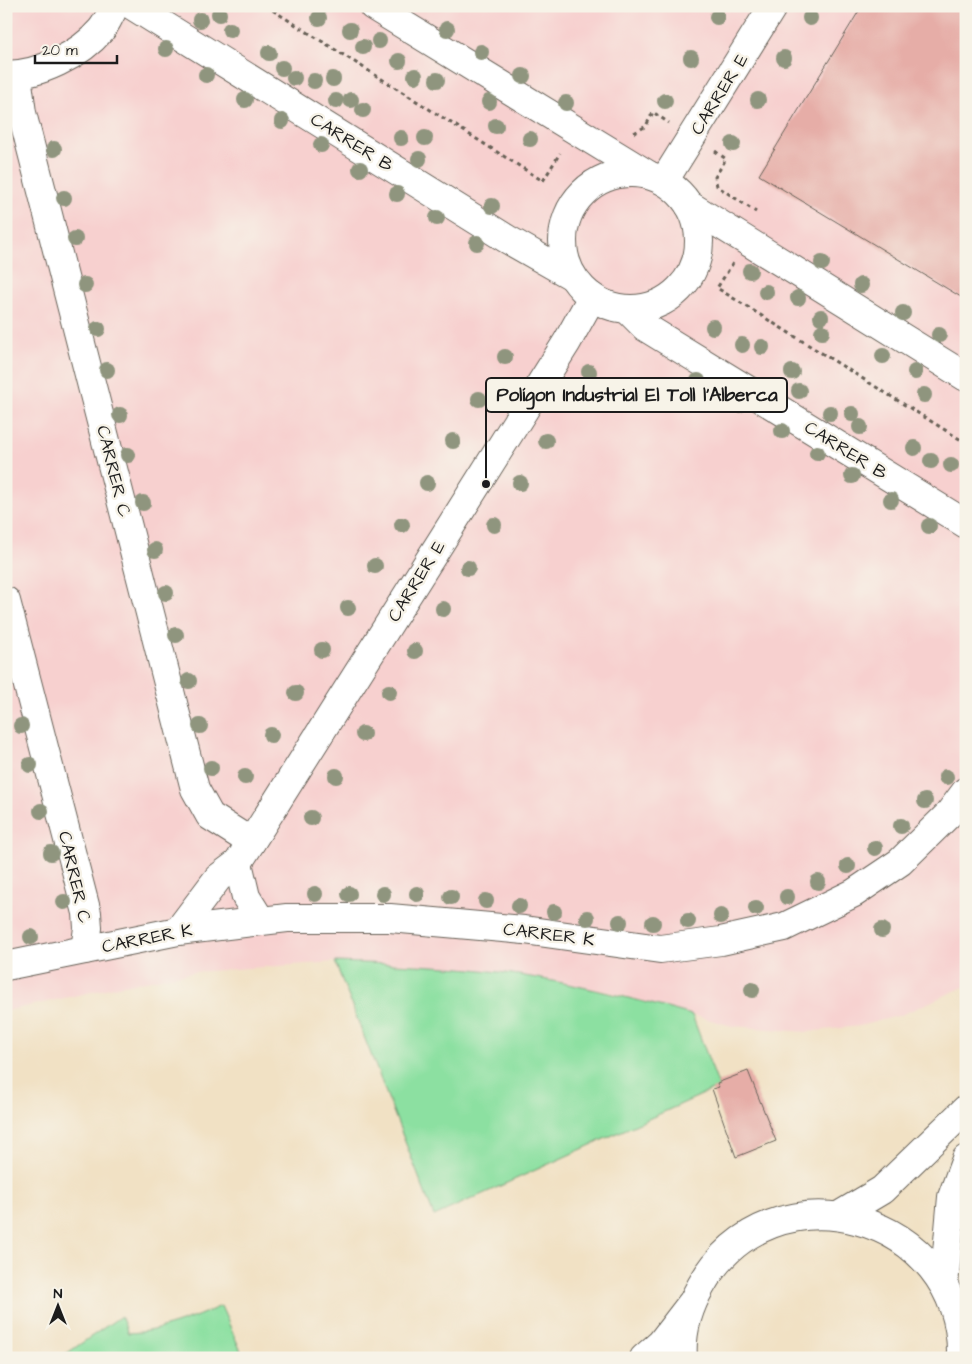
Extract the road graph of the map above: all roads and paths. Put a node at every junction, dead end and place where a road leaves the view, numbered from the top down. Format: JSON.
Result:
{"nodes":[{"id":1,"x":115,"y":6,"type":"edge"},
{"id":2,"x":133,"y":6,"type":"edge"},
{"id":3,"x":373,"y":6,"type":"edge"},
{"id":4,"x":773,"y":6,"type":"edge"},
{"id":5,"x":12,"y":75,"type":"edge"},
{"id":6,"x":656,"y":178,"type":"junction"},
{"id":7,"x":689,"y":205,"type":"junction"},
{"id":8,"x":572,"y":276,"type":"junction"},
{"id":9,"x":592,"y":298,"type":"junction"},
{"id":10,"x":627,"y":309,"type":"junction"},
{"id":11,"x":966,"y":377,"type":"edge"},
{"id":12,"x":966,"y":524,"type":"edge"},
{"id":13,"x":6,"y":601,"type":"edge"},
{"id":14,"x":966,"y":791,"type":"edge"},
{"id":15,"x":245,"y":853,"type":"junction"},
{"id":16,"x":261,"y":921,"type":"junction"},
{"id":17,"x":178,"y":931,"type":"junction"},
{"id":18,"x":85,"y":950,"type":"junction"},
{"id":19,"x":6,"y":966,"type":"edge"},
{"id":20,"x":966,"y":1109,"type":"edge"},
{"id":21,"x":966,"y":1159,"type":"edge"},
{"id":22,"x":840,"y":1215,"type":"junction"},
{"id":23,"x":944,"y":1285,"type":"junction"},
{"id":24,"x":691,"y":1304,"type":"junction"},
{"id":25,"x":963,"y":1346,"type":"edge"},
{"id":26,"x":644,"y":1358,"type":"edge"},
{"id":27,"x":683,"y":1358,"type":"edge"}],
"edges":[{"from":1,"to":5,"type":"main road"},
{"from":2,"to":8,"type":"main road","name":"CARRER B"},
{"from":3,"to":6,"type":"main road"},
{"from":4,"to":6,"type":"main road","name":"CARRER E"},
{"from":5,"to":15,"type":"main road","name":"CARRER C"},
{"from":6,"to":7,"type":"main road"},
{"from":6,"to":8,"type":"main road"},
{"from":7,"to":10,"type":"main road"},
{"from":7,"to":11,"type":"main road"},
{"from":8,"to":9,"type":"main road"},
{"from":9,"to":10,"type":"main road"},
{"from":9,"to":15,"type":"main road","name":"CARRER E"},
{"from":10,"to":12,"type":"main road","name":"CARRER B"},
{"from":13,"to":18,"type":"main road","name":"CARRER C"},
{"from":14,"to":16,"type":"main road","name":"CARRER K"},
{"from":15,"to":16,"type":"main road"},
{"from":15,"to":17,"type":"main road","name":"CARRER E"},
{"from":16,"to":17,"type":"main road","name":"CARRER K"},
{"from":17,"to":18,"type":"main road","name":"CARRER K"},
{"from":18,"to":19,"type":"main road","name":"CARRER K"},
{"from":20,"to":22,"type":"main road"},
{"from":21,"to":23,"type":"main road"},
{"from":22,"to":23,"type":"main road"},
{"from":22,"to":24,"type":"main road"},
{"from":23,"to":25,"type":"main road"},
{"from":24,"to":26,"type":"main road"},
{"from":24,"to":27,"type":"main road"}]}
